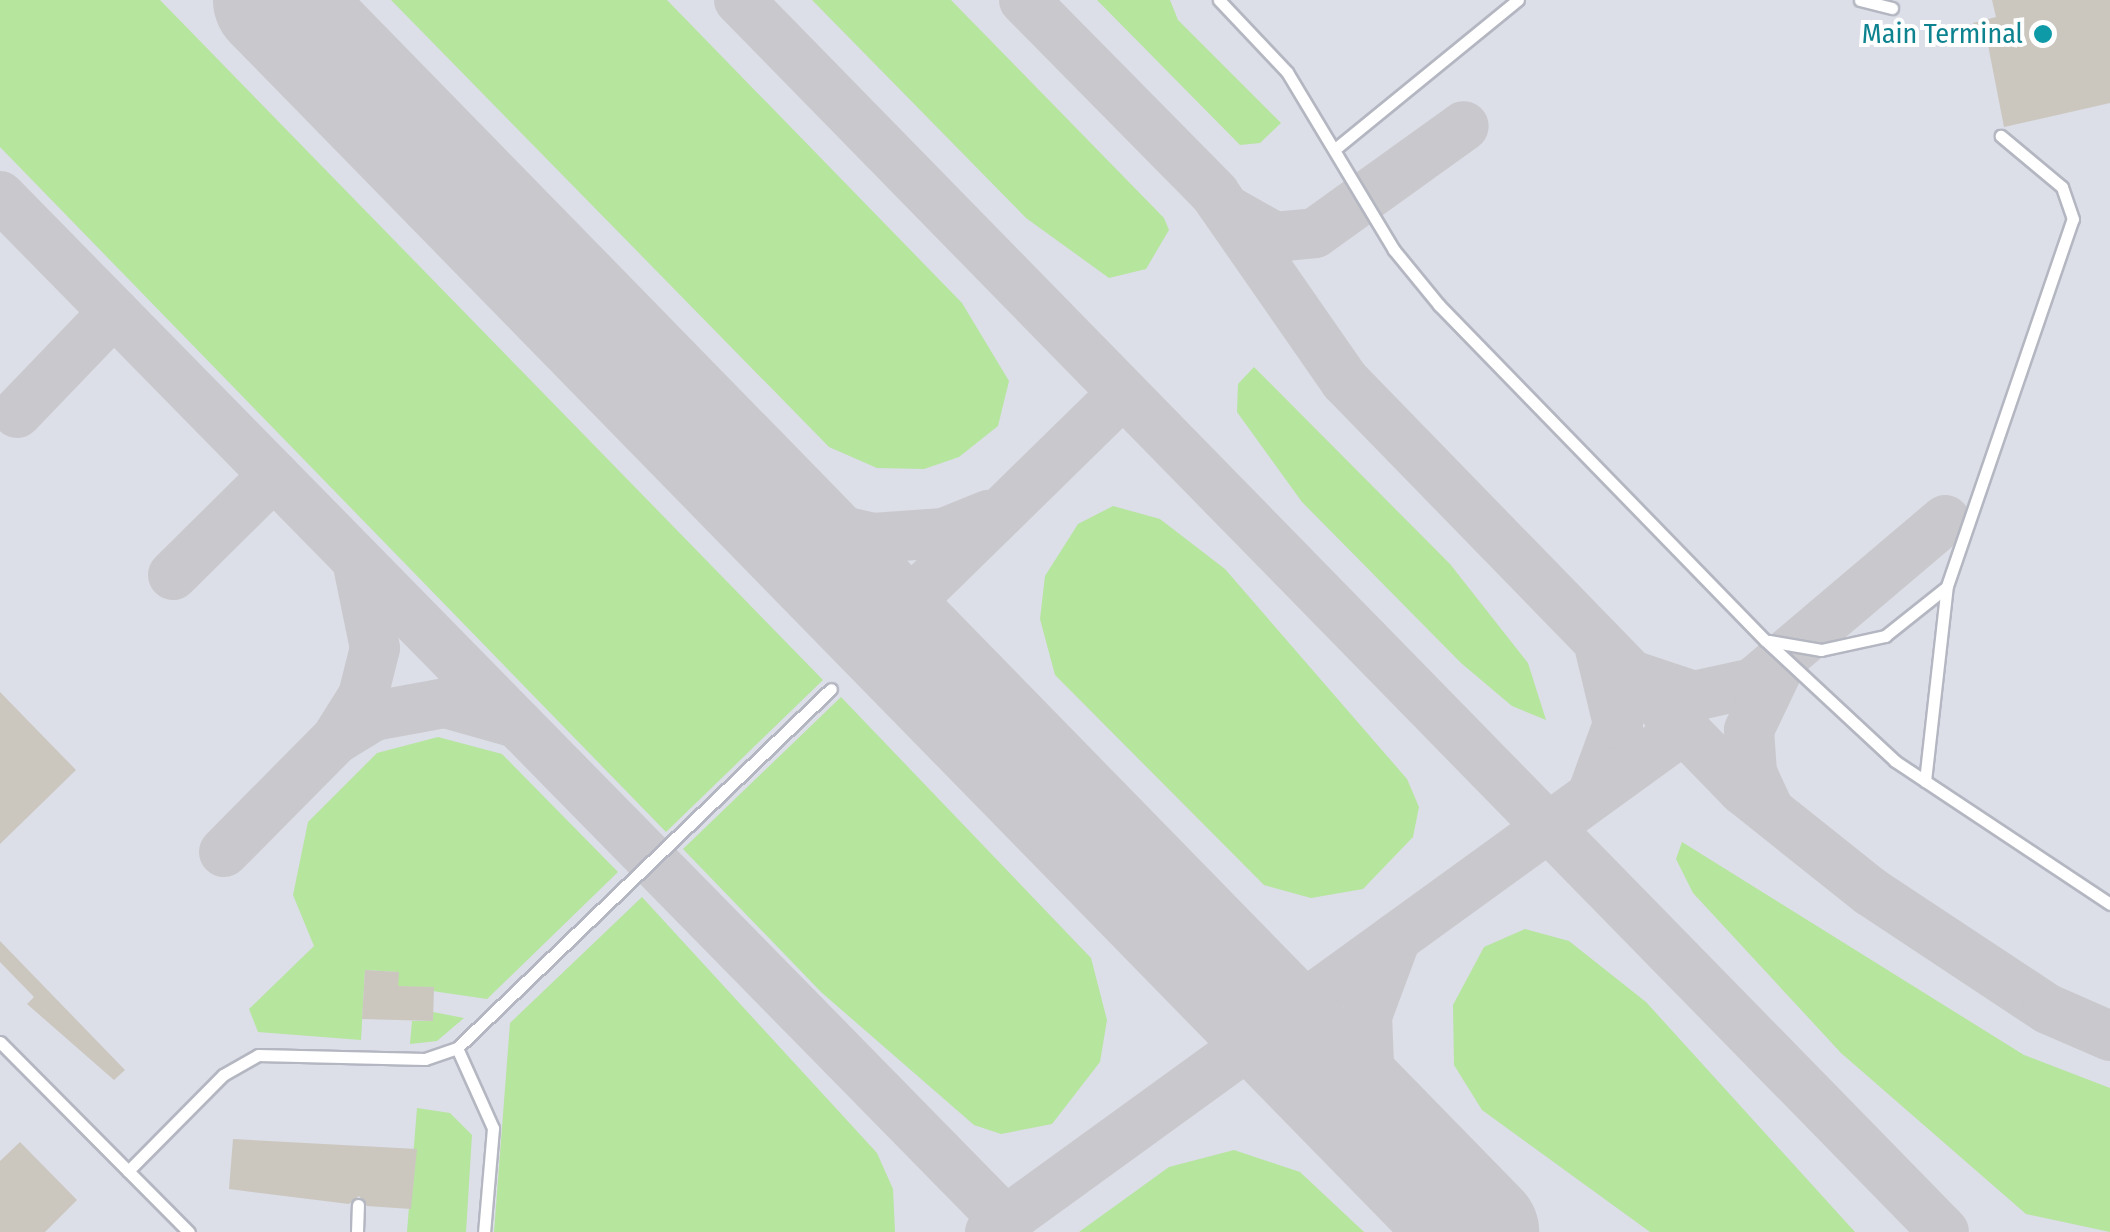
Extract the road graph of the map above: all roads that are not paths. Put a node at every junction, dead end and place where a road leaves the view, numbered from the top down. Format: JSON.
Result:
{"nodes":[{"id":1,"x":1219,"y":0,"type":"edge"},
{"id":2,"x":1518,"y":0,"type":"edge"},
{"id":3,"x":1860,"y":0,"type":"edge"},
{"id":4,"x":1892,"y":8,"type":"dead end"},
{"id":5,"x":2001,"y":136,"type":"dead end"},
{"id":6,"x":1336,"y":149,"type":"junction"},
{"id":7,"x":1947,"y":586,"type":"junction"},
{"id":8,"x":1765,"y":640,"type":"junction"},
{"id":9,"x":831,"y":689,"type":"dead end"},
{"id":10,"x":1925,"y":781,"type":"junction"},
{"id":11,"x":2110,"y":904,"type":"edge"},
{"id":12,"x":0,"y":1042,"type":"edge"},
{"id":13,"x":457,"y":1048,"type":"junction"},
{"id":14,"x":128,"y":1171,"type":"junction"},
{"id":15,"x":358,"y":1205,"type":"dead end"},
{"id":16,"x":188,"y":1232,"type":"edge"},
{"id":17,"x":357,"y":1232,"type":"edge"},
{"id":18,"x":484,"y":1232,"type":"edge"}],
"edges":[{"from":1,"to":6,"type":"lane"},
{"from":2,"to":6,"type":"lane"},
{"from":3,"to":4,"type":"lane"},
{"from":5,"to":7,"type":"lane"},
{"from":6,"to":8,"type":"lane"},
{"from":7,"to":8,"type":"lane"},
{"from":7,"to":10,"type":"lane"},
{"from":8,"to":10,"type":"lane"},
{"from":9,"to":13,"type":"lane"},
{"from":10,"to":11,"type":"lane"},
{"from":12,"to":14,"type":"lane"},
{"from":13,"to":14,"type":"lane"},
{"from":13,"to":18,"type":"lane"},
{"from":14,"to":16,"type":"lane"},
{"from":15,"to":17,"type":"lane"}]}
